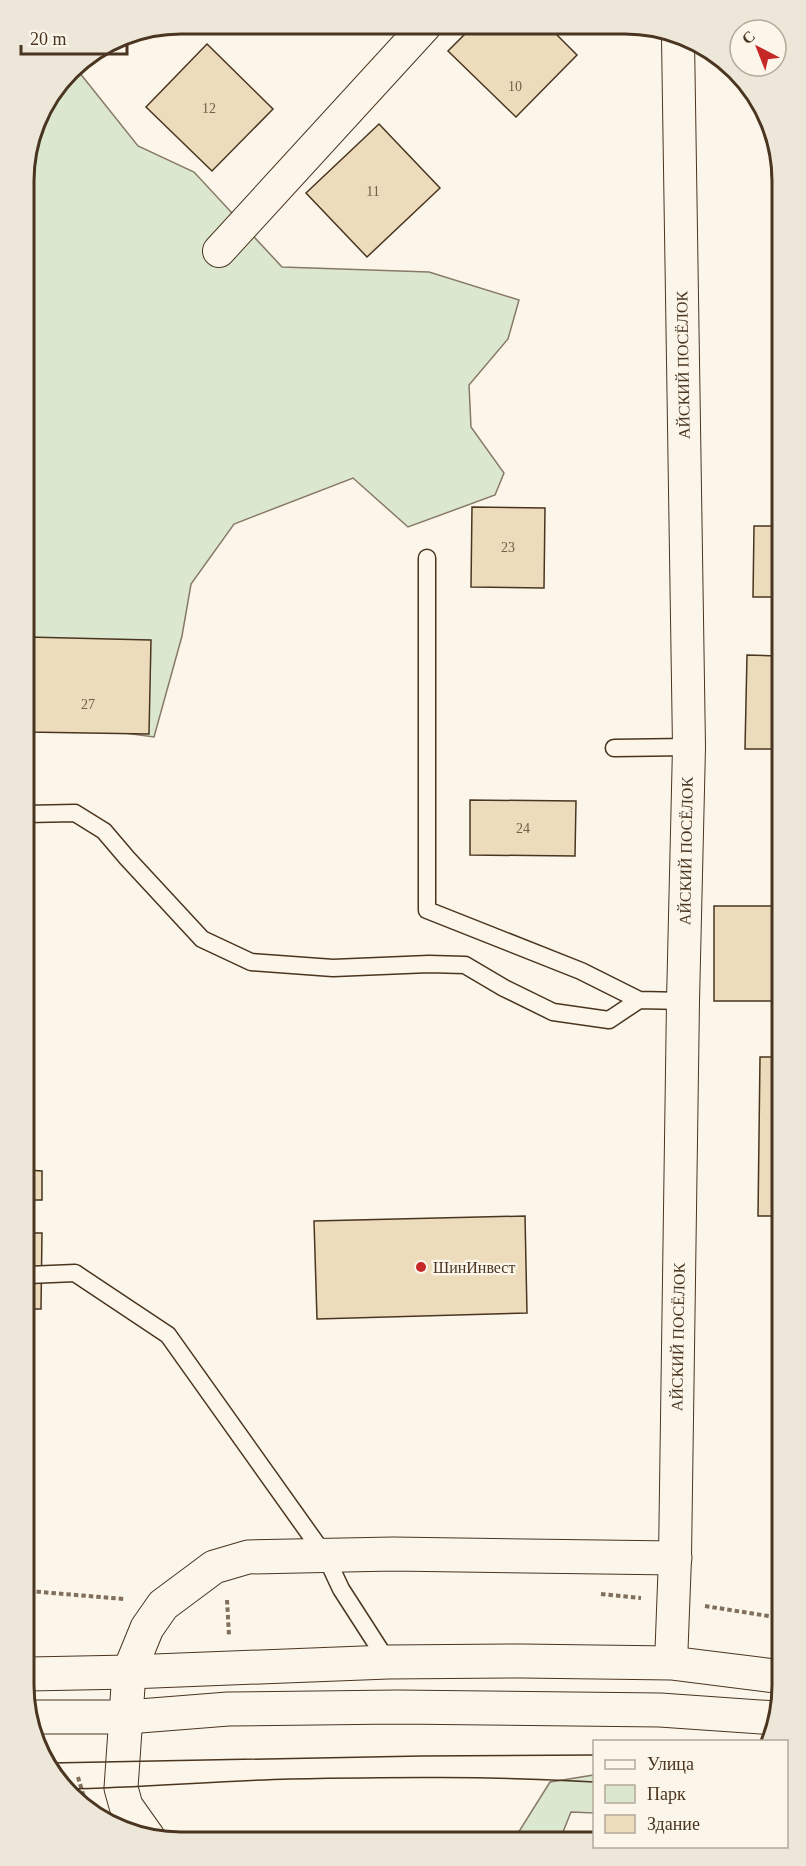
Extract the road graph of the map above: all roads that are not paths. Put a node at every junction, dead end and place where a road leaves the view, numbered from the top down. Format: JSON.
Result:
{"nodes":[{"id":1,"x":418,"y":34,"type":"edge"},
{"id":2,"x":678,"y":45,"type":"edge"},
{"id":3,"x":219,"y":251,"type":"dead end"},
{"id":4,"x":428,"y":558,"type":"dead end"},
{"id":5,"x":688,"y":747,"type":"junction"},
{"id":6,"x":614,"y":748,"type":"dead end"},
{"id":7,"x":35,"y":814,"type":"edge"},
{"id":8,"x":639,"y":1000,"type":"junction"},
{"id":9,"x":683,"y":1001,"type":"junction"},
{"id":10,"x":34,"y":1275,"type":"edge"},
{"id":11,"x":326,"y":1557,"type":"junction"},
{"id":12,"x":675,"y":1558,"type":"junction"},
{"id":13,"x":388,"y":1662,"type":"junction"},
{"id":14,"x":671,"y":1663,"type":"junction"},
{"id":15,"x":129,"y":1672,"type":"junction"},
{"id":16,"x":34,"y":1674,"type":"edge"},
{"id":17,"x":771,"y":1676,"type":"edge"},
{"id":18,"x":39,"y":1717,"type":"edge"},
{"id":19,"x":127,"y":1717,"type":"junction"},
{"id":20,"x":768,"y":1717,"type":"edge"},
{"id":21,"x":140,"y":1825,"type":"edge"}],
"edges":[{"from":1,"to":3,"type":"street"},
{"from":2,"to":5,"type":"street","name":"АЙСКИЙ ПОСЁЛОК"},
{"from":4,"to":8,"type":"lane"},
{"from":5,"to":6,"type":"lane"},
{"from":5,"to":9,"type":"street","name":"АЙСКИЙ ПОСЁЛОК"},
{"from":7,"to":8,"type":"lane"},
{"from":8,"to":9,"type":"lane"},
{"from":9,"to":12,"type":"street","name":"АЙСКИЙ ПОСЁЛОК"},
{"from":10,"to":11,"type":"lane"},
{"from":11,"to":12,"type":"main road"},
{"from":11,"to":13,"type":"lane"},
{"from":11,"to":15,"type":"main road"},
{"from":12,"to":14,"type":"street","name":"АЙСКИЙ ПОСЁЛОК"},
{"from":13,"to":14,"type":"main road"},
{"from":13,"to":15,"type":"main road"},
{"from":14,"to":17,"type":"main road"},
{"from":15,"to":16,"type":"main road"},
{"from":15,"to":19,"type":"main road"},
{"from":18,"to":19,"type":"main road"},
{"from":19,"to":20,"type":"main road"},
{"from":19,"to":21,"type":"main road"}]}
